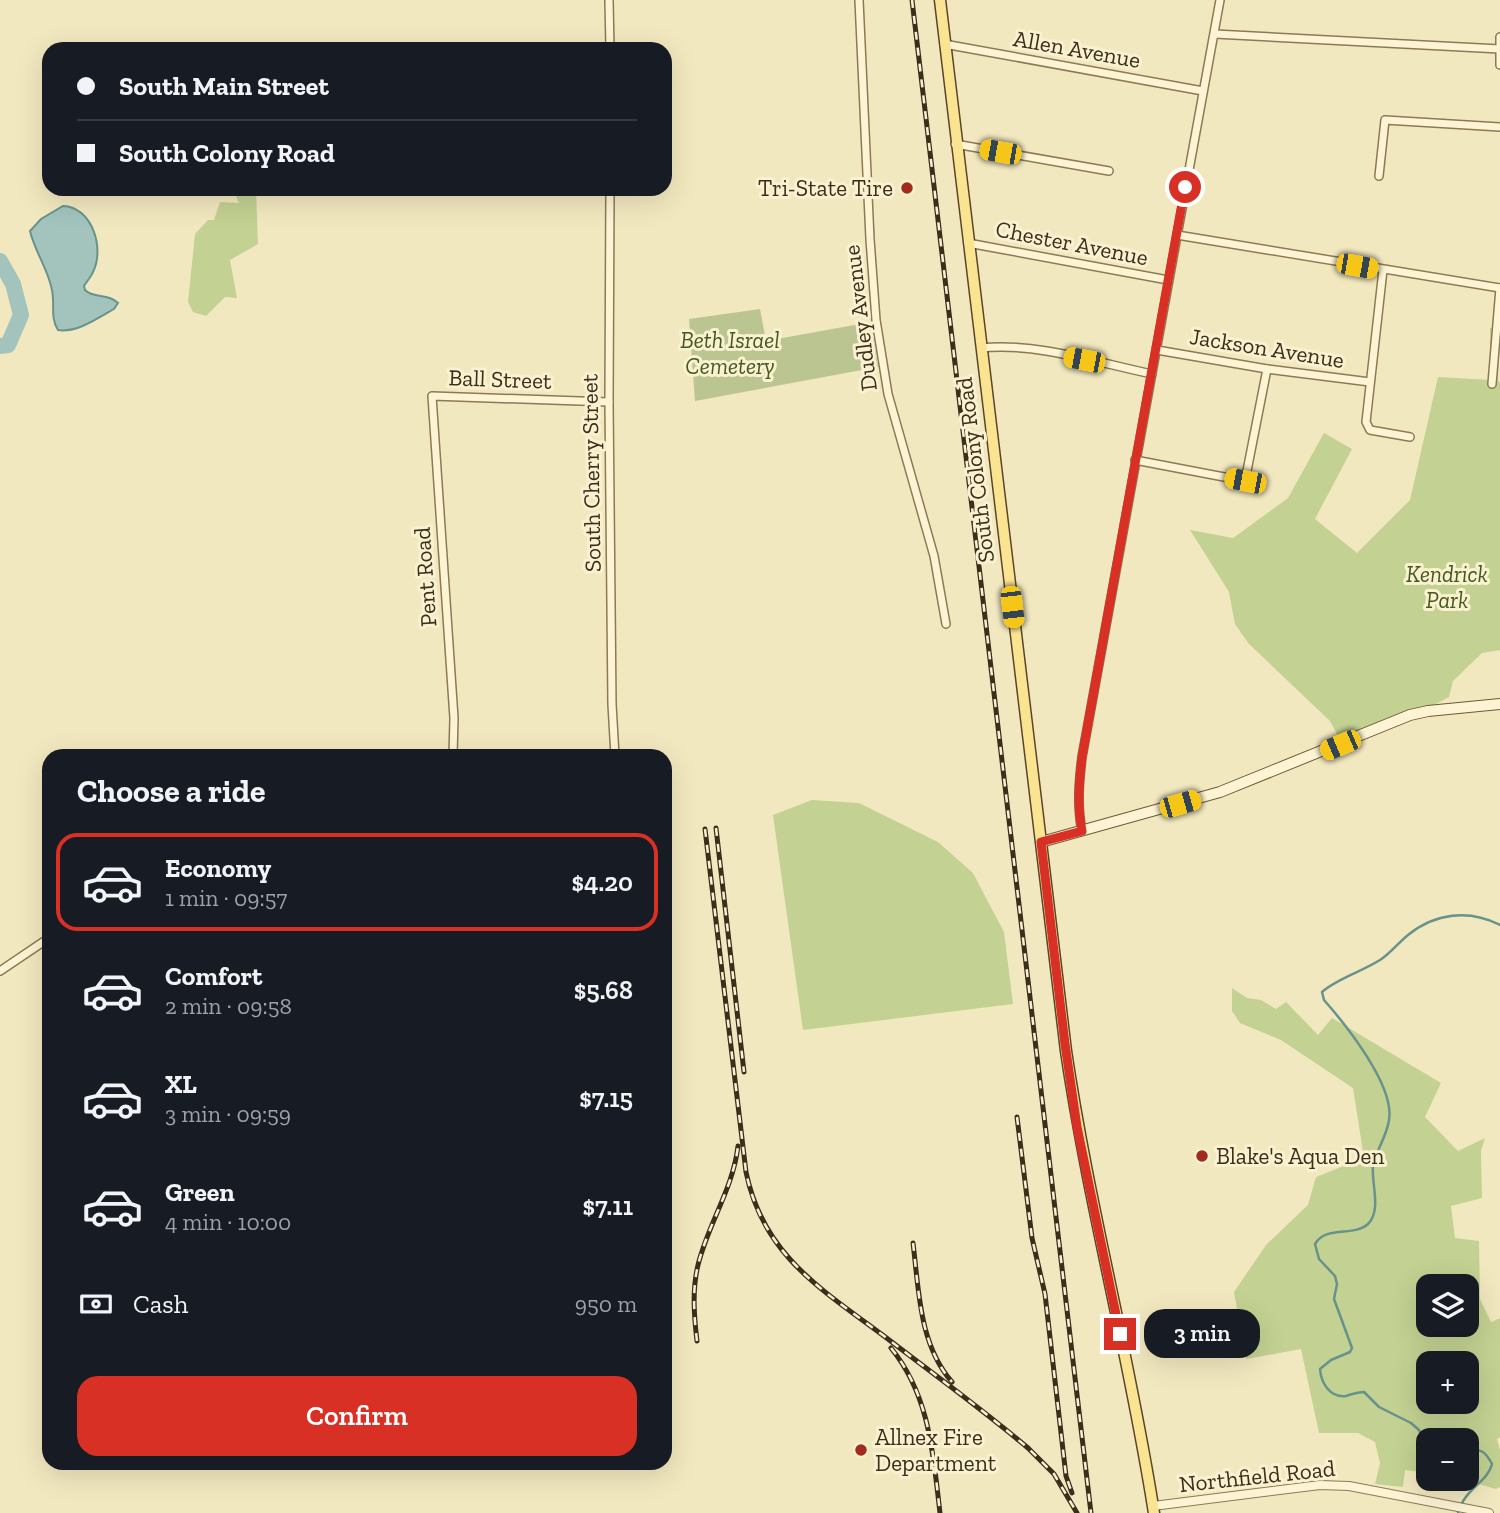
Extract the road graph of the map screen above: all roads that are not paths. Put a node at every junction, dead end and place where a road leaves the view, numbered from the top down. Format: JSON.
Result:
{"nodes":[{"id":1,"x":609,"y":0,"type":"edge"},
{"id":2,"x":859,"y":0,"type":"edge"},
{"id":3,"x":940,"y":0,"type":"edge"},
{"id":4,"x":1220,"y":0,"type":"edge"},
{"id":5,"x":1214,"y":34,"type":"junction"},
{"id":6,"x":1500,"y":37,"type":"edge"},
{"id":7,"x":610,"y":42,"type":"edge"},
{"id":8,"x":944,"y":44,"type":"junction"},
{"id":9,"x":1500,"y":49,"type":"edge"},
{"id":10,"x":1500,"y":65,"type":"edge"},
{"id":11,"x":1203,"y":91,"type":"junction"},
{"id":12,"x":1500,"y":127,"type":"edge"},
{"id":13,"x":955,"y":144,"type":"junction"},
{"id":14,"x":1109,"y":171,"type":"dead end"},
{"id":15,"x":1379,"y":176,"type":"dead end"},
{"id":16,"x":610,"y":196,"type":"edge"},
{"id":17,"x":1177,"y":235,"type":"junction"},
{"id":18,"x":968,"y":243,"type":"junction"},
{"id":19,"x":1383,"y":270,"type":"junction"},
{"id":20,"x":1168,"y":280,"type":"junction"},
{"id":21,"x":1500,"y":288,"type":"edge"},
{"id":22,"x":1498,"y":321,"type":"edge"},
{"id":23,"x":981,"y":348,"type":"junction"},
{"id":24,"x":1157,"y":350,"type":"junction"},
{"id":25,"x":1266,"y":369,"type":"junction"},
{"id":26,"x":1152,"y":374,"type":"junction"},
{"id":27,"x":1370,"y":382,"type":"junction"},
{"id":28,"x":1492,"y":384,"type":"dead end"},
{"id":29,"x":432,"y":396,"type":"joint"},
{"id":30,"x":609,"y":402,"type":"junction"},
{"id":31,"x":1410,"y":437,"type":"dead end"},
{"id":32,"x":1135,"y":460,"type":"junction"},
{"id":33,"x":946,"y":624,"type":"dead end"},
{"id":34,"x":1500,"y":704,"type":"edge"},
{"id":35,"x":453,"y":749,"type":"edge"},
{"id":36,"x":615,"y":749,"type":"edge"},
{"id":37,"x":1082,"y":831,"type":"junction"},
{"id":38,"x":1041,"y":842,"type":"junction"},
{"id":39,"x":42,"y":943,"type":"edge"},
{"id":40,"x":0,"y":971,"type":"edge"},
{"id":41,"x":1153,"y":1510,"type":"edge"},
{"id":42,"x":1489,"y":1513,"type":"edge"}],
"edges":[{"from":1,"to":7,"type":"street"},
{"from":2,"to":33,"type":"street","name":"Dudley Avenue"},
{"from":3,"to":8,"type":"main road","name":"South Colony Road"},
{"from":4,"to":5,"type":"street"},
{"from":5,"to":9,"type":"street"},
{"from":5,"to":11,"type":"street"},
{"from":6,"to":9,"type":"street"},
{"from":8,"to":11,"type":"street","name":"Allen Avenue"},
{"from":8,"to":13,"type":"main road","name":"South Colony Road"},
{"from":9,"to":10,"type":"street"},
{"from":11,"to":17,"type":"street"},
{"from":12,"to":15,"type":"street"},
{"from":13,"to":14,"type":"street"},
{"from":13,"to":18,"type":"main road","name":"South Colony Road"},
{"from":16,"to":30,"type":"street","name":"South Cherry Street"},
{"from":17,"to":19,"type":"street"},
{"from":17,"to":20,"type":"street"},
{"from":18,"to":20,"type":"street","name":"Chester Avenue"},
{"from":18,"to":23,"type":"main road","name":"South Colony Road"},
{"from":19,"to":21,"type":"street"},
{"from":19,"to":27,"type":"street"},
{"from":20,"to":24,"type":"street"},
{"from":21,"to":22,"type":"street"},
{"from":22,"to":28,"type":"street"},
{"from":23,"to":26,"type":"street"},
{"from":23,"to":38,"type":"main road","name":"South Colony Road"},
{"from":24,"to":25,"type":"street","name":"Jackson Avenue"},
{"from":24,"to":26,"type":"street"},
{"from":25,"to":27,"type":"street","name":"Jackson Avenue"},
{"from":25,"to":32,"type":"street"},
{"from":26,"to":32,"type":"street"},
{"from":27,"to":31,"type":"street"},
{"from":29,"to":30,"type":"street","name":"Ball Street"},
{"from":29,"to":35,"type":"street","name":"Pent Road"},
{"from":30,"to":36,"type":"street","name":"South Cherry Street"},
{"from":32,"to":37,"type":"street"},
{"from":34,"to":37,"type":"main road"},
{"from":37,"to":38,"type":"main road"},
{"from":38,"to":41,"type":"main road","name":"South Colony Road"},
{"from":39,"to":40,"type":"street"},
{"from":41,"to":42,"type":"street","name":"Northfield Road"}]}
